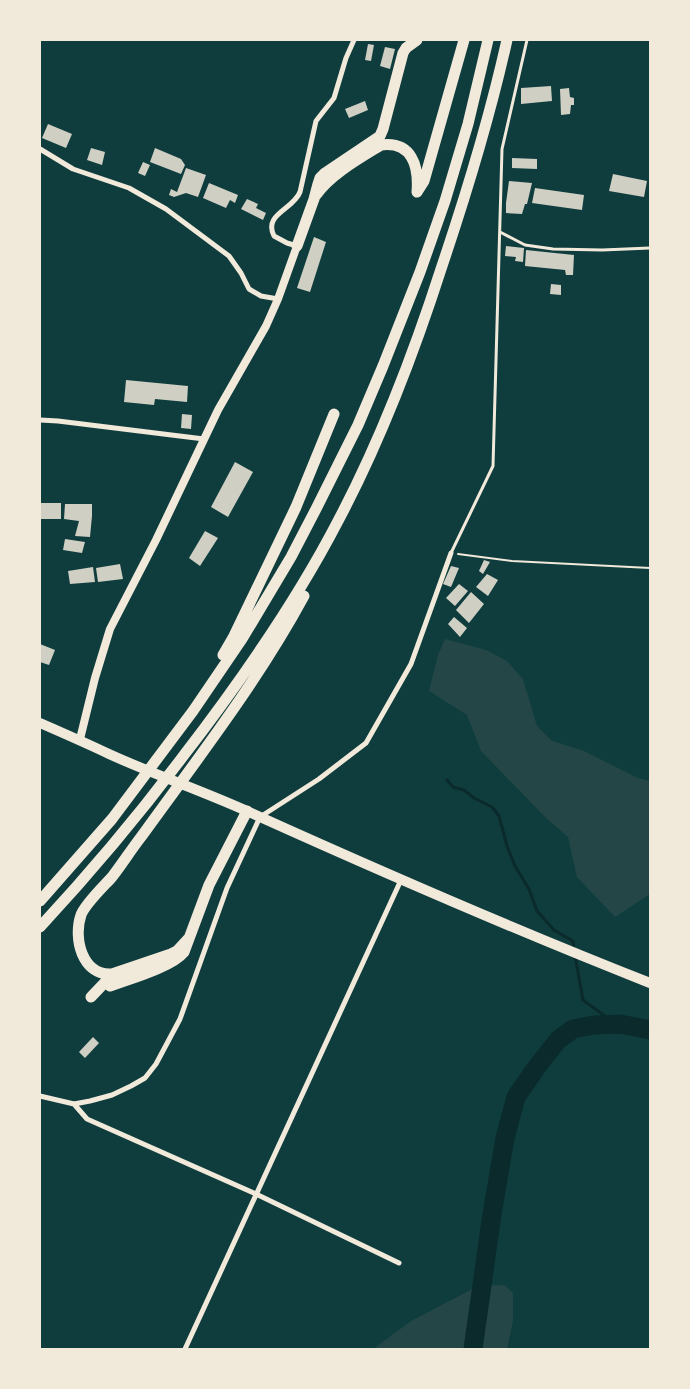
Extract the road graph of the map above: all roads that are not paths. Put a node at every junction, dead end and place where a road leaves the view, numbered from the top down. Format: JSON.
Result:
{"nodes":[{"id":1,"x":354,"y":40,"type":"edge"},
{"id":2,"x":417,"y":40,"type":"edge"},
{"id":3,"x":464,"y":40,"type":"edge"},
{"id":4,"x":488,"y":40,"type":"edge"},
{"id":5,"x":507,"y":40,"type":"edge"},
{"id":6,"x":527,"y":40,"type":"edge"},
{"id":7,"x":40,"y":149,"type":"edge"},
{"id":8,"x":314,"y":199,"type":"junction"},
{"id":9,"x":500,"y":232,"type":"junction"},
{"id":10,"x":297,"y":246,"type":"junction"},
{"id":11,"x":650,"y":248,"type":"edge"},
{"id":12,"x":278,"y":299,"type":"junction"},
{"id":13,"x":334,"y":414,"type":"dead end"},
{"id":14,"x":40,"y":420,"type":"edge"},
{"id":15,"x":204,"y":439,"type":"junction"},
{"id":16,"x":339,"y":520,"type":"junction"},
{"id":17,"x":451,"y":553,"type":"joint"},
{"id":18,"x":192,"y":711,"type":"junction"},
{"id":19,"x":40,"y":723,"type":"edge"},
{"id":20,"x":80,"y":739,"type":"junction"},
{"id":21,"x":247,"y":811,"type":"junction"},
{"id":22,"x":260,"y":817,"type":"junction"},
{"id":23,"x":401,"y":880,"type":"junction"},
{"id":24,"x":40,"y":901,"type":"edge"},
{"id":25,"x":40,"y":927,"type":"edge"},
{"id":26,"x":189,"y":938,"type":"junction"},
{"id":27,"x":112,"y":974,"type":"junction"},
{"id":28,"x":650,"y":983,"type":"edge"},
{"id":29,"x":110,"y":986,"type":"dead end"},
{"id":30,"x":91,"y":997,"type":"dead end"},
{"id":31,"x":40,"y":1096,"type":"edge"},
{"id":32,"x":74,"y":1104,"type":"junction"},
{"id":33,"x":256,"y":1194,"type":"junction"},
{"id":34,"x":399,"y":1263,"type":"dead end"},
{"id":35,"x":185,"y":1349,"type":"edge"}],
"edges":[{"from":1,"to":10,"type":"street"},
{"from":2,"to":8,"type":"highway"},
{"from":3,"to":8,"type":"highway"},
{"from":4,"to":18,"type":"highway"},
{"from":5,"to":16,"type":"highway"},
{"from":6,"to":9,"type":"lane"},
{"from":7,"to":12,"type":"street"},
{"from":8,"to":10,"type":"highway"},
{"from":9,"to":11,"type":"lane"},
{"from":9,"to":17,"type":"lane"},
{"from":10,"to":12,"type":"street"},
{"from":12,"to":15,"type":"street"},
{"from":13,"to":18,"type":"highway"},
{"from":14,"to":15,"type":"street"},
{"from":15,"to":20,"type":"street"},
{"from":16,"to":25,"type":"highway"},
{"from":16,"to":27,"type":"highway"},
{"from":17,"to":22,"type":"street"},
{"from":18,"to":24,"type":"highway"},
{"from":19,"to":20,"type":"main road"},
{"from":20,"to":21,"type":"main road"},
{"from":21,"to":22,"type":"main road"},
{"from":21,"to":26,"type":"highway"},
{"from":22,"to":23,"type":"main road"},
{"from":22,"to":32,"type":"street"},
{"from":23,"to":28,"type":"main road"},
{"from":23,"to":33,"type":"street"},
{"from":26,"to":27,"type":"highway"},
{"from":26,"to":29,"type":"highway"},
{"from":27,"to":30,"type":"highway"},
{"from":31,"to":32,"type":"street"},
{"from":32,"to":33,"type":"street"},
{"from":33,"to":34,"type":"street"},
{"from":33,"to":35,"type":"street"}]}
